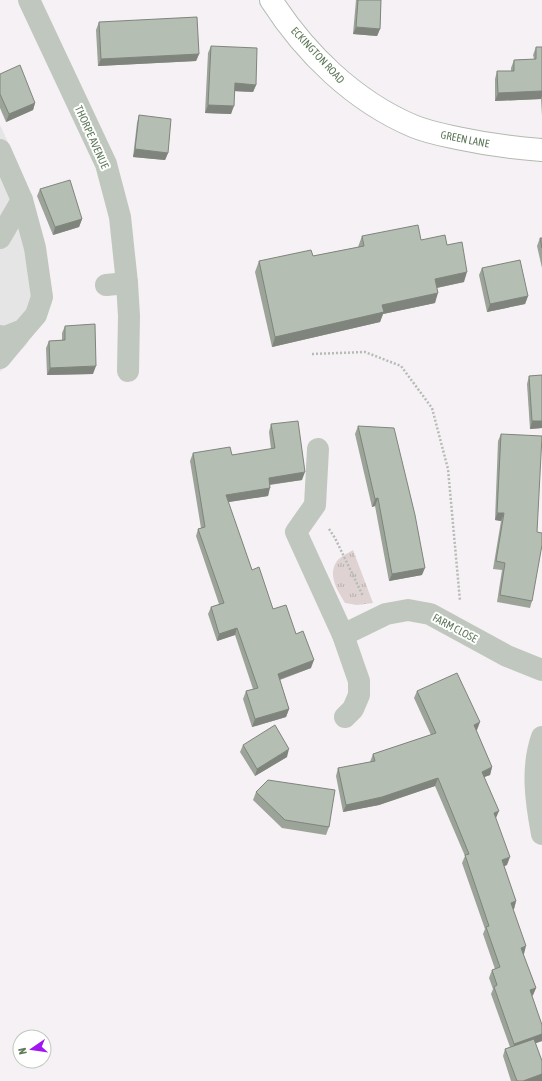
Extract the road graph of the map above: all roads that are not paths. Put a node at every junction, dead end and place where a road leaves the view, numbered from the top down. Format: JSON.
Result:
{"nodes":[{"id":1,"x":29,"y":0,"type":"edge"},
{"id":2,"x":271,"y":0,"type":"edge"},
{"id":3,"x":391,"y":115,"type":"joint"},
{"id":4,"x":0,"y":150,"type":"edge"},
{"id":5,"x":542,"y":150,"type":"edge"},
{"id":6,"x":22,"y":200,"type":"junction"},
{"id":7,"x":0,"y":238,"type":"edge"},
{"id":8,"x":127,"y":283,"type":"junction"},
{"id":9,"x":106,"y":285,"type":"dead end"},
{"id":10,"x":23,"y":330,"type":"junction"},
{"id":11,"x":0,"y":336,"type":"edge"},
{"id":12,"x":0,"y":358,"type":"edge"},
{"id":13,"x":128,"y":371,"type":"dead end"},
{"id":14,"x":318,"y":449,"type":"dead end"},
{"id":15,"x":343,"y":635,"type":"junction"},
{"id":16,"x":542,"y":670,"type":"edge"},
{"id":17,"x":345,"y":718,"type":"dead end"},
{"id":18,"x":542,"y":737,"type":"edge"},
{"id":19,"x":542,"y":834,"type":"edge"}],
"edges":[{"from":1,"to":8,"type":"street","name":"THORPE AVENUE"},
{"from":2,"to":3,"type":"main road","name":"ECKINGTON ROAD"},
{"from":3,"to":5,"type":"main road","name":"GREEN LANE"},
{"from":4,"to":6,"type":"street"},
{"from":6,"to":7,"type":"street"},
{"from":6,"to":10,"type":"street"},
{"from":8,"to":9,"type":"street"},
{"from":8,"to":13,"type":"street","name":"THORPE AVENUE"},
{"from":10,"to":11,"type":"street"},
{"from":10,"to":12,"type":"street"},
{"from":14,"to":15,"type":"street"},
{"from":15,"to":16,"type":"street","name":"FARM CLOSE"},
{"from":15,"to":17,"type":"street"},
{"from":18,"to":19,"type":"street"}]}
